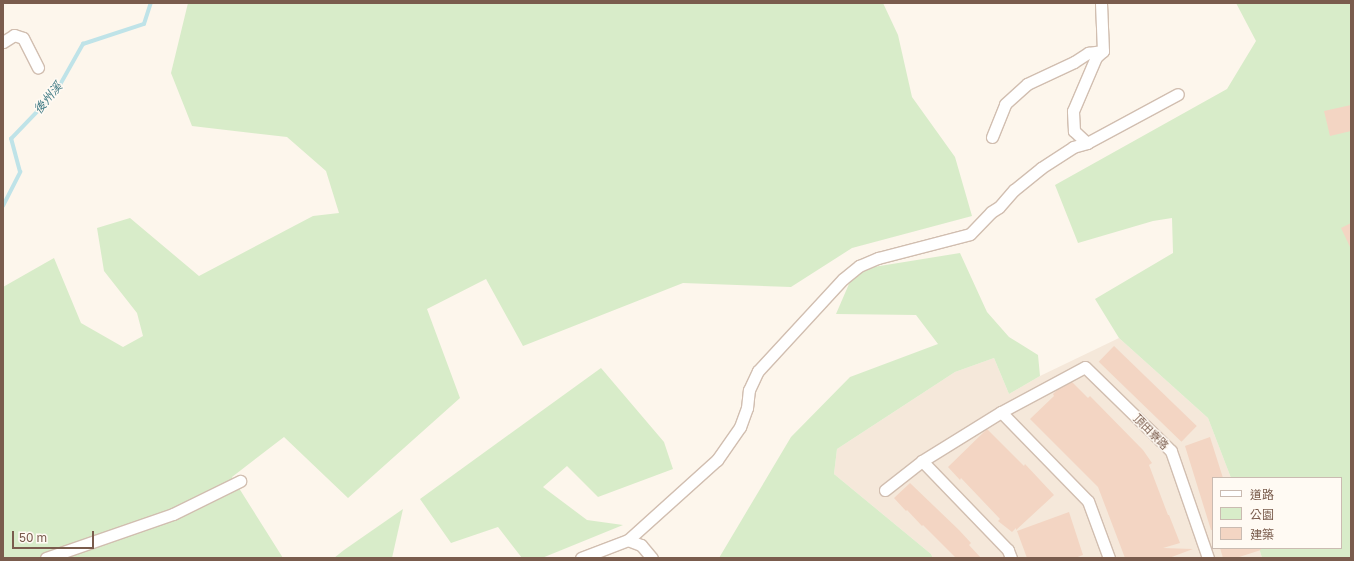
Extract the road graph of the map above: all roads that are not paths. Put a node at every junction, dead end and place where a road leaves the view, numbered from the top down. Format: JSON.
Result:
{"nodes":[{"id":1,"x":1101,"y":3,"type":"edge"},
{"id":2,"x":3,"y":42,"type":"edge"},
{"id":3,"x":1103,"y":51,"type":"junction"},
{"id":4,"x":38,"y":68,"type":"dead end"},
{"id":5,"x":1178,"y":94,"type":"dead end"},
{"id":6,"x":992,"y":137,"type":"dead end"},
{"id":7,"x":1087,"y":143,"type":"junction"},
{"id":8,"x":1001,"y":412,"type":"junction"},
{"id":9,"x":922,"y":461,"type":"junction"},
{"id":10,"x":240,"y":481,"type":"dead end"},
{"id":11,"x":885,"y":490,"type":"dead end"},
{"id":12,"x":628,"y":540,"type":"junction"},
{"id":13,"x":46,"y":558,"type":"edge"},
{"id":14,"x":581,"y":558,"type":"edge"},
{"id":15,"x":652,"y":558,"type":"edge"},
{"id":16,"x":1011,"y":558,"type":"edge"},
{"id":17,"x":1109,"y":558,"type":"edge"},
{"id":18,"x":1208,"y":558,"type":"edge"}],
"edges":[{"from":1,"to":3,"type":"street"},
{"from":2,"to":4,"type":"street"},
{"from":3,"to":6,"type":"street"},
{"from":3,"to":7,"type":"street"},
{"from":5,"to":7,"type":"street"},
{"from":7,"to":12,"type":"street"},
{"from":8,"to":9,"type":"street"},
{"from":8,"to":17,"type":"street"},
{"from":8,"to":18,"type":"street","name":"頂田寮路"},
{"from":9,"to":11,"type":"street"},
{"from":9,"to":16,"type":"street"},
{"from":10,"to":13,"type":"street"},
{"from":12,"to":14,"type":"street"},
{"from":12,"to":15,"type":"street"}]}
